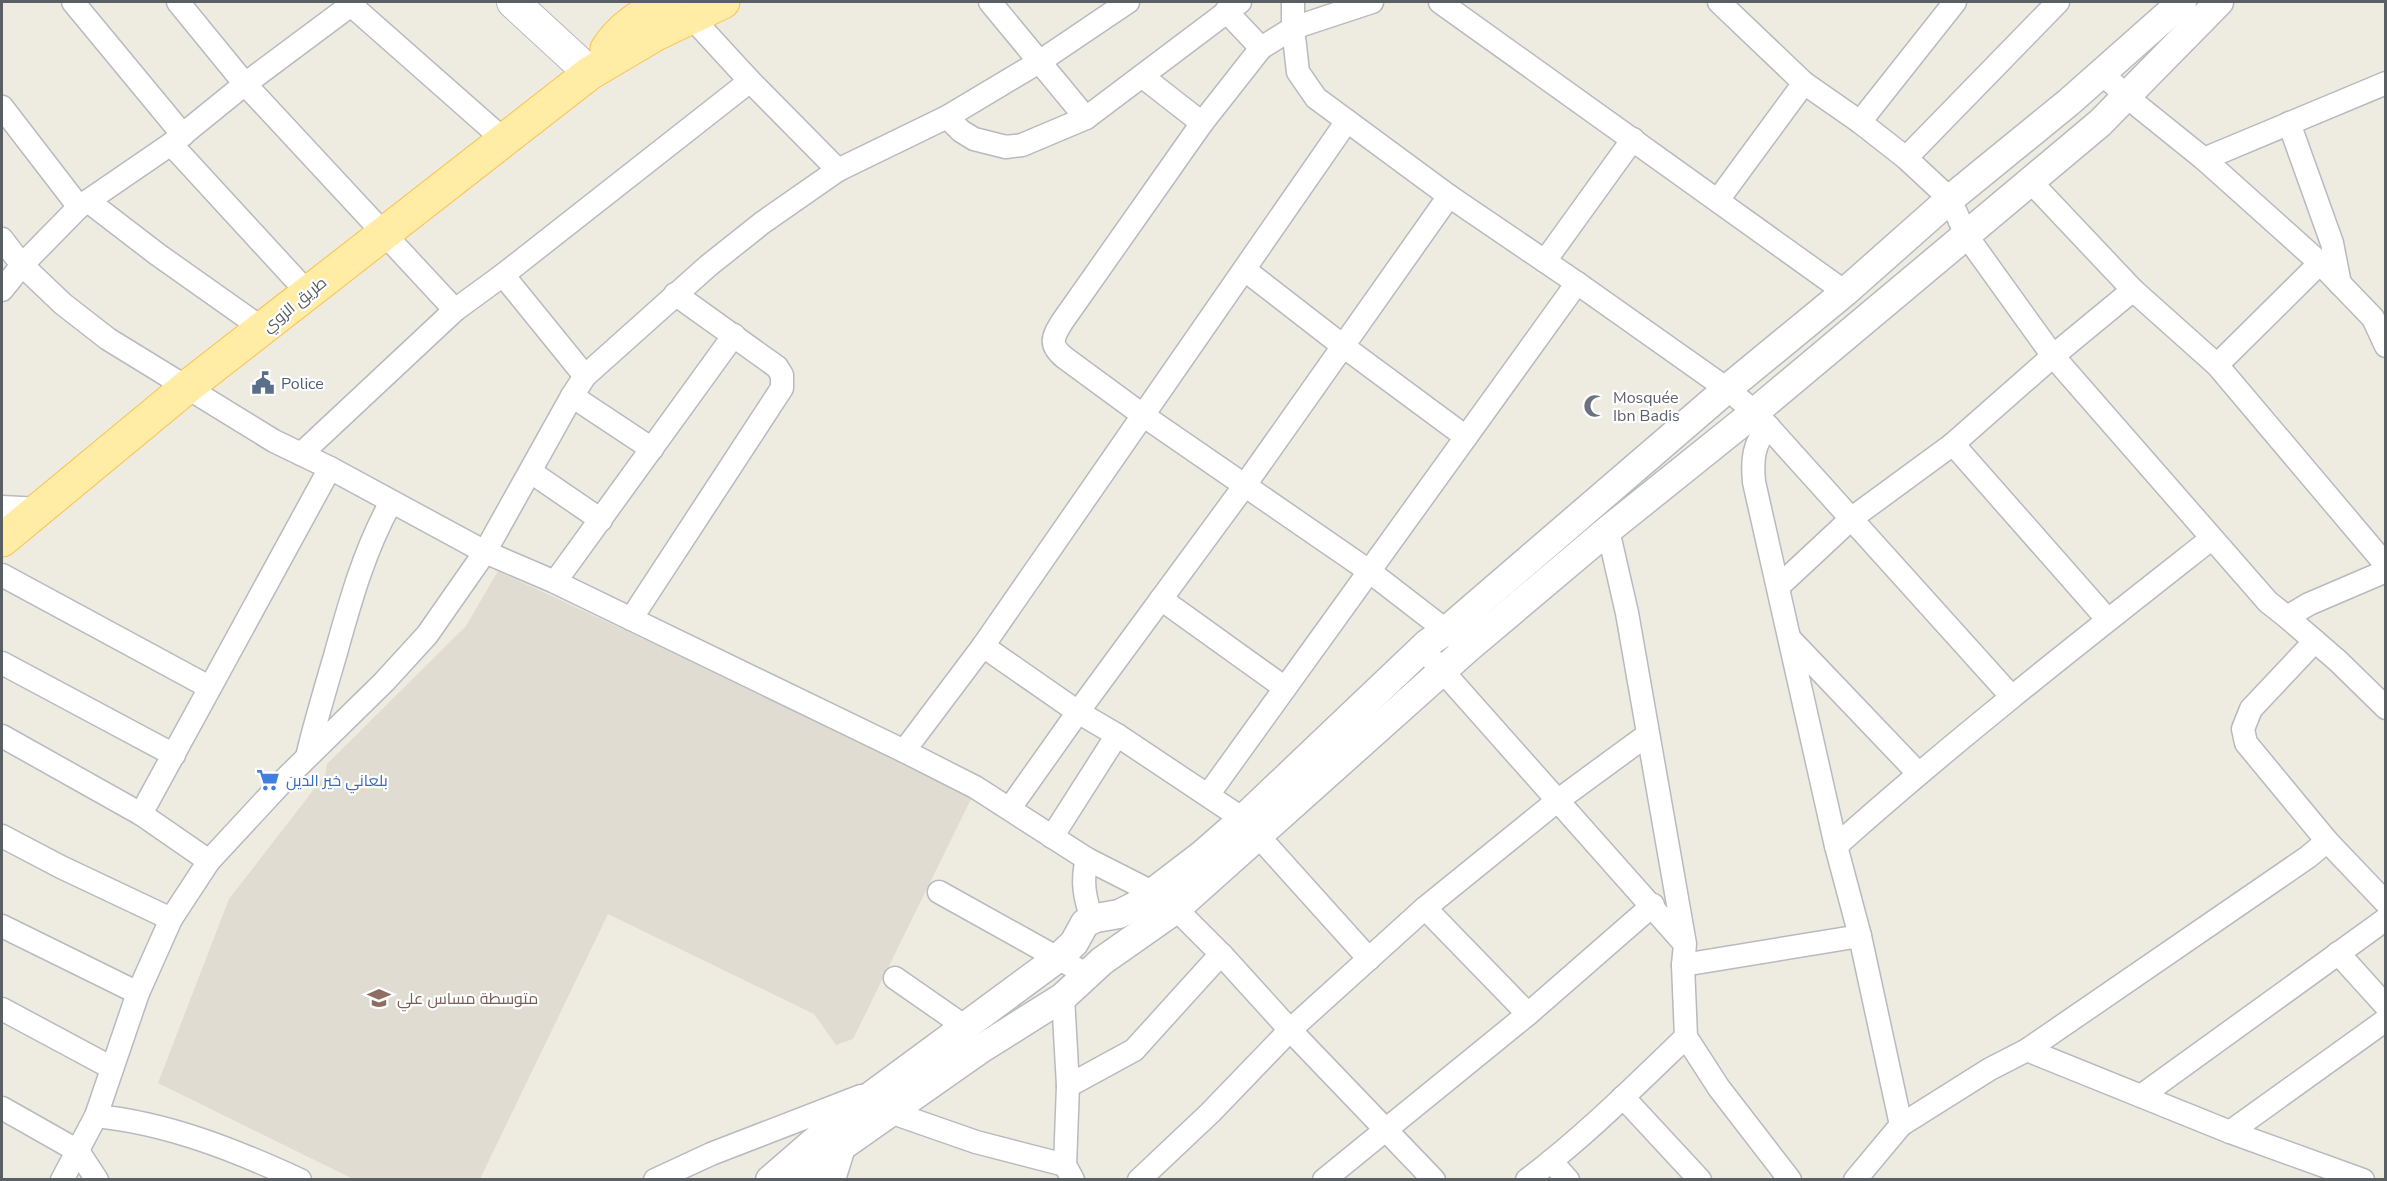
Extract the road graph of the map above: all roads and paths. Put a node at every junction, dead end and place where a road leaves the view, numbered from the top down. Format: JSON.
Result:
{"nodes":[{"id":1,"x":73,"y":2,"type":"edge"},
{"id":2,"x":178,"y":2,"type":"edge"},
{"id":3,"x":513,"y":2,"type":"edge"},
{"id":4,"x":723,"y":2,"type":"edge"},
{"id":5,"x":990,"y":2,"type":"edge"},
{"id":6,"x":1128,"y":2,"type":"edge"},
{"id":7,"x":1293,"y":2,"type":"edge"},
{"id":8,"x":1372,"y":2,"type":"edge"},
{"id":9,"x":1440,"y":2,"type":"edge"},
{"id":10,"x":1719,"y":2,"type":"edge"},
{"id":11,"x":1955,"y":2,"type":"edge"},
{"id":12,"x":2058,"y":2,"type":"edge"},
{"id":13,"x":2182,"y":2,"type":"edge"},
{"id":14,"x":353,"y":3,"type":"edge"},
{"id":15,"x":677,"y":6,"type":"edge"},
{"id":16,"x":1233,"y":6,"type":"edge"},
{"id":17,"x":2204,"y":6,"type":"edge"},
{"id":18,"x":1293,"y":28,"type":"junction"},
{"id":19,"x":1261,"y":48,"type":"junction"},
{"id":20,"x":1040,"y":62,"type":"junction"},
{"id":21,"x":591,"y":73,"type":"junction"},
{"id":22,"x":2102,"y":73,"type":"junction"},
{"id":23,"x":1143,"y":77,"type":"junction"},
{"id":24,"x":750,"y":81,"type":"junction"},
{"id":25,"x":1804,"y":83,"type":"junction"},
{"id":26,"x":2385,"y":83,"type":"edge"},
{"id":27,"x":244,"y":84,"type":"junction"},
{"id":28,"x":2127,"y":97,"type":"junction"},
{"id":29,"x":2,"y":107,"type":"edge"},
{"id":30,"x":948,"y":117,"type":"junction"},
{"id":31,"x":1086,"y":118,"type":"junction"},
{"id":32,"x":1347,"y":122,"type":"junction"},
{"id":33,"x":1860,"y":122,"type":"junction"},
{"id":34,"x":1202,"y":123,"type":"junction"},
{"id":35,"x":2289,"y":123,"type":"junction"},
{"id":36,"x":177,"y":140,"type":"junction"},
{"id":37,"x":504,"y":140,"type":"junction"},
{"id":38,"x":1633,"y":140,"type":"junction"},
{"id":39,"x":1906,"y":158,"type":"junction"},
{"id":40,"x":2204,"y":159,"type":"junction"},
{"id":41,"x":838,"y":170,"type":"junction"},
{"id":42,"x":2031,"y":182,"type":"junction"},
{"id":43,"x":1449,"y":196,"type":"junction"},
{"id":44,"x":1950,"y":199,"type":"junction"},
{"id":45,"x":1718,"y":200,"type":"junction"},
{"id":46,"x":83,"y":204,"type":"junction"},
{"id":47,"x":381,"y":234,"type":"junction"},
{"id":48,"x":1966,"y":236,"type":"junction"},
{"id":49,"x":2,"y":239,"type":"edge"},
{"id":50,"x":1545,"y":261,"type":"junction"},
{"id":51,"x":2320,"y":263,"type":"junction"},
{"id":52,"x":22,"y":265,"type":"junction"},
{"id":53,"x":1245,"y":270,"type":"junction"},
{"id":54,"x":503,"y":275,"type":"junction"},
{"id":55,"x":1577,"y":283,"type":"junction"},
{"id":56,"x":2340,"y":284,"type":"junction"},
{"id":57,"x":2,"y":290,"type":"edge"},
{"id":58,"x":2133,"y":290,"type":"junction"},
{"id":59,"x":1845,"y":292,"type":"junction"},
{"id":60,"x":308,"y":293,"type":"junction"},
{"id":61,"x":675,"y":294,"type":"junction"},
{"id":62,"x":455,"y":310,"type":"junction"},
{"id":63,"x":2379,"y":316,"type":"edge"},
{"id":64,"x":263,"y":329,"type":"junction"},
{"id":65,"x":734,"y":335,"type":"junction"},
{"id":66,"x":1343,"y":346,"type":"junction"},
{"id":67,"x":2385,"y":346,"type":"edge"},
{"id":68,"x":2053,"y":356,"type":"junction"},
{"id":69,"x":2217,"y":365,"type":"junction"},
{"id":70,"x":585,"y":376,"type":"junction"},
{"id":71,"x":187,"y":387,"type":"junction"},
{"id":72,"x":1727,"y":389,"type":"junction"},
{"id":73,"x":572,"y":396,"type":"junction"},
{"id":74,"x":1144,"y":416,"type":"junction"},
{"id":75,"x":1762,"y":420,"type":"junction"},
{"id":76,"x":1466,"y":436,"type":"junction"},
{"id":77,"x":1953,"y":444,"type":"junction"},
{"id":78,"x":652,"y":449,"type":"junction"},
{"id":79,"x":301,"y":454,"type":"junction"},
{"id":80,"x":330,"y":468,"type":"junction"},
{"id":81,"x":531,"y":472,"type":"junction"},
{"id":82,"x":1245,"y":485,"type":"junction"},
{"id":83,"x":391,"y":502,"type":"junction"},
{"id":84,"x":2,"y":507,"type":"edge"},
{"id":85,"x":40,"y":509,"type":"junction"},
{"id":86,"x":1852,"y":518,"type":"junction"},
{"id":87,"x":601,"y":520,"type":"junction"},
{"id":88,"x":1608,"y":530,"type":"junction"},
{"id":89,"x":2211,"y":538,"type":"junction"},
{"id":90,"x":2,"y":540,"type":"edge"},
{"id":91,"x":485,"y":552,"type":"junction"},
{"id":92,"x":2385,"y":565,"type":"edge"},
{"id":93,"x":1369,"y":571,"type":"junction"},
{"id":94,"x":2385,"y":571,"type":"edge"},
{"id":95,"x":2,"y":575,"type":"edge"},
{"id":96,"x":555,"y":582,"type":"junction"},
{"id":97,"x":1779,"y":586,"type":"junction"},
{"id":98,"x":1161,"y":599,"type":"junction"},
{"id":99,"x":2287,"y":617,"type":"junction"},
{"id":100,"x":631,"y":620,"type":"junction"},
{"id":101,"x":2108,"y":620,"type":"junction"},
{"id":102,"x":1447,"y":630,"type":"junction"},
{"id":103,"x":1790,"y":639,"type":"junction"},
{"id":104,"x":2315,"y":641,"type":"junction"},
{"id":105,"x":983,"y":646,"type":"junction"},
{"id":106,"x":1468,"y":648,"type":"junction"},
{"id":107,"x":1423,"y":649,"type":"junction"},
{"id":108,"x":2,"y":663,"type":"edge"},
{"id":109,"x":1443,"y":670,"type":"junction"},
{"id":110,"x":209,"y":687,"type":"junction"},
{"id":111,"x":1285,"y":688,"type":"junction"},
{"id":112,"x":2012,"y":696,"type":"junction"},
{"id":113,"x":2385,"y":708,"type":"edge"},
{"id":114,"x":1078,"y":712,"type":"junction"},
{"id":115,"x":1117,"y":735,"type":"junction"},
{"id":116,"x":1647,"y":735,"type":"junction"},
{"id":117,"x":2,"y":736,"type":"edge"},
{"id":118,"x":904,"y":751,"type":"junction"},
{"id":119,"x":174,"y":754,"type":"junction"},
{"id":120,"x":307,"y":757,"type":"junction"},
{"id":121,"x":1918,"y":773,"type":"junction"},
{"id":122,"x":1208,"y":795,"type":"junction"},
{"id":123,"x":1557,"y":801,"type":"junction"},
{"id":124,"x":1010,"y":808,"type":"junction"},
{"id":125,"x":141,"y":814,"type":"junction"},
{"id":126,"x":1251,"y":827,"type":"junction"},
{"id":127,"x":2,"y":836,"type":"edge"},
{"id":128,"x":1052,"y":837,"type":"junction"},
{"id":129,"x":2327,"y":841,"type":"junction"},
{"id":130,"x":1836,"y":846,"type":"junction"},
{"id":131,"x":1087,"y":859,"type":"junction"},
{"id":132,"x":210,"y":861,"type":"junction"},
{"id":133,"x":939,"y":892,"type":"dead end"},
{"id":134,"x":1165,"y":901,"type":"junction"},
{"id":135,"x":2385,"y":903,"type":"edge"},
{"id":136,"x":1653,"y":905,"type":"junction"},
{"id":137,"x":1425,"y":908,"type":"junction"},
{"id":138,"x":171,"y":919,"type":"junction"},
{"id":139,"x":2385,"y":919,"type":"edge"},
{"id":140,"x":1092,"y":920,"type":"junction"},
{"id":141,"x":2,"y":926,"type":"edge"},
{"id":142,"x":1860,"y":936,"type":"junction"},
{"id":143,"x":2338,"y":953,"type":"junction"},
{"id":144,"x":1221,"y":954,"type":"junction"},
{"id":145,"x":1684,"y":954,"type":"junction"},
{"id":146,"x":1058,"y":958,"type":"junction"},
{"id":147,"x":1369,"y":959,"type":"junction"},
{"id":148,"x":1088,"y":975,"type":"junction"},
{"id":149,"x":895,"y":978,"type":"dead end"},
{"id":150,"x":138,"y":993,"type":"junction"},
{"id":151,"x":1063,"y":997,"type":"junction"},
{"id":152,"x":2385,"y":1006,"type":"edge"},
{"id":153,"x":2,"y":1009,"type":"edge"},
{"id":154,"x":1528,"y":1014,"type":"junction"},
{"id":155,"x":2385,"y":1020,"type":"edge"},
{"id":156,"x":964,"y":1026,"type":"junction"},
{"id":157,"x":1290,"y":1030,"type":"junction"},
{"id":158,"x":1686,"y":1037,"type":"junction"},
{"id":159,"x":2027,"y":1050,"type":"junction"},
{"id":160,"x":112,"y":1068,"type":"junction"},
{"id":161,"x":1068,"y":1086,"type":"junction"},
{"id":162,"x":2141,"y":1096,"type":"junction"},
{"id":163,"x":1623,"y":1097,"type":"junction"},
{"id":164,"x":886,"y":1100,"type":"junction"},
{"id":165,"x":2,"y":1108,"type":"edge"},
{"id":166,"x":96,"y":1116,"type":"junction"},
{"id":167,"x":1901,"y":1125,"type":"junction"},
{"id":168,"x":1386,"y":1131,"type":"junction"},
{"id":169,"x":2230,"y":1132,"type":"junction"},
{"id":170,"x":845,"y":1144,"type":"junction"},
{"id":171,"x":78,"y":1150,"type":"junction"},
{"id":172,"x":1551,"y":1161,"type":"junction"},
{"id":173,"x":1069,"y":1172,"type":"edge"},
{"id":174,"x":62,"y":1179,"type":"edge"},
{"id":175,"x":96,"y":1179,"type":"edge"},
{"id":176,"x":300,"y":1179,"type":"edge"},
{"id":177,"x":658,"y":1179,"type":"edge"},
{"id":178,"x":770,"y":1179,"type":"edge"},
{"id":179,"x":804,"y":1179,"type":"edge"},
{"id":180,"x":834,"y":1179,"type":"edge"},
{"id":181,"x":1139,"y":1179,"type":"edge"},
{"id":182,"x":1324,"y":1179,"type":"edge"},
{"id":183,"x":1434,"y":1179,"type":"edge"},
{"id":184,"x":1527,"y":1179,"type":"edge"},
{"id":185,"x":1568,"y":1179,"type":"edge"},
{"id":186,"x":1700,"y":1179,"type":"edge"},
{"id":187,"x":1790,"y":1179,"type":"edge"},
{"id":188,"x":1855,"y":1179,"type":"edge"},
{"id":189,"x":2364,"y":1179,"type":"edge"}],
"edges":[{"from":1,"to":36,"type":"street"},
{"from":2,"to":27,"type":"street"},
{"from":3,"to":21,"type":"main road"},
{"from":4,"to":15,"type":"main road","name":"طريق الزوي"},
{"from":5,"to":20,"type":"street"},
{"from":6,"to":20,"type":"street"},
{"from":7,"to":18,"type":"street"},
{"from":8,"to":18,"type":"street"},
{"from":9,"to":38,"type":"street"},
{"from":10,"to":25,"type":"street"},
{"from":11,"to":33,"type":"street"},
{"from":12,"to":39,"type":"street"},
{"from":13,"to":22,"type":"street"},
{"from":14,"to":27,"type":"street"},
{"from":14,"to":37,"type":"street"},
{"from":15,"to":21,"type":"main road","name":"طريق الزوي"},
{"from":15,"to":24,"type":"street"},
{"from":16,"to":19,"type":"street"},
{"from":16,"to":23,"type":"street"},
{"from":17,"to":28,"type":"street"},
{"from":18,"to":19,"type":"street"},
{"from":18,"to":32,"type":"street"},
{"from":19,"to":34,"type":"street"},
{"from":20,"to":30,"type":"street"},
{"from":20,"to":31,"type":"street"},
{"from":21,"to":37,"type":"main road","name":"طريق الزوي"},
{"from":22,"to":28,"type":"street"},
{"from":22,"to":44,"type":"street"},
{"from":23,"to":31,"type":"street"},
{"from":23,"to":34,"type":"street"},
{"from":24,"to":41,"type":"street"},
{"from":24,"to":54,"type":"street"},
{"from":25,"to":33,"type":"street"},
{"from":25,"to":45,"type":"street"},
{"from":26,"to":35,"type":"street"},
{"from":27,"to":36,"type":"street"},
{"from":27,"to":47,"type":"street"},
{"from":28,"to":40,"type":"street"},
{"from":28,"to":42,"type":"street"},
{"from":29,"to":46,"type":"street"},
{"from":30,"to":31,"type":"street"},
{"from":30,"to":41,"type":"street"},
{"from":32,"to":43,"type":"street"},
{"from":32,"to":53,"type":"street"},
{"from":33,"to":39,"type":"street"},
{"from":34,"to":74,"type":"street"},
{"from":35,"to":40,"type":"street"},
{"from":35,"to":56,"type":"street"},
{"from":36,"to":46,"type":"street"},
{"from":36,"to":60,"type":"street"},
{"from":37,"to":47,"type":"main road","name":"طريق الزوي"},
{"from":38,"to":45,"type":"street"},
{"from":38,"to":50,"type":"street"},
{"from":39,"to":44,"type":"street"},
{"from":40,"to":51,"type":"street"},
{"from":41,"to":61,"type":"street"},
{"from":42,"to":48,"type":"street"},
{"from":42,"to":58,"type":"street"},
{"from":43,"to":50,"type":"street"},
{"from":43,"to":66,"type":"street"},
{"from":44,"to":48,"type":"street"},
{"from":44,"to":59,"type":"street"},
{"from":45,"to":59,"type":"street"},
{"from":46,"to":52,"type":"street"},
{"from":46,"to":64,"type":"street"},
{"from":47,"to":60,"type":"main road","name":"طريق الزوي"},
{"from":47,"to":62,"type":"street"},
{"from":48,"to":68,"type":"street"},
{"from":48,"to":75,"type":"street"},
{"from":49,"to":52,"type":"street"},
{"from":50,"to":55,"type":"street"},
{"from":51,"to":56,"type":"street"},
{"from":51,"to":69,"type":"street"},
{"from":52,"to":57,"type":"street"},
{"from":52,"to":71,"type":"street"},
{"from":53,"to":66,"type":"street"},
{"from":53,"to":74,"type":"street"},
{"from":54,"to":62,"type":"street"},
{"from":54,"to":70,"type":"street"},
{"from":55,"to":72,"type":"street"},
{"from":55,"to":76,"type":"street"},
{"from":56,"to":63,"type":"street"},
{"from":58,"to":68,"type":"street"},
{"from":58,"to":69,"type":"street"},
{"from":59,"to":72,"type":"street"},
{"from":60,"to":64,"type":"main road","name":"طريق الزوي"},
{"from":61,"to":65,"type":"street"},
{"from":61,"to":70,"type":"street"},
{"from":62,"to":79,"type":"street"},
{"from":63,"to":67,"type":"street"},
{"from":64,"to":71,"type":"main road","name":"طريق الزوي"},
{"from":65,"to":78,"type":"street"},
{"from":65,"to":100,"type":"street"},
{"from":66,"to":76,"type":"street"},
{"from":66,"to":82,"type":"street"},
{"from":68,"to":77,"type":"street"},
{"from":68,"to":89,"type":"street"},
{"from":69,"to":92,"type":"street"},
{"from":70,"to":73,"type":"street"},
{"from":71,"to":79,"type":"street"},
{"from":71,"to":85,"type":"main road","name":"طريق الزوي"},
{"from":72,"to":75,"type":"street"},
{"from":72,"to":102,"type":"street"},
{"from":73,"to":78,"type":"street"},
{"from":73,"to":81,"type":"street"},
{"from":74,"to":82,"type":"street"},
{"from":74,"to":105,"type":"street"},
{"from":75,"to":86,"type":"street"},
{"from":75,"to":88,"type":"street"},
{"from":75,"to":97,"type":"street"},
{"from":76,"to":93,"type":"street"},
{"from":77,"to":86,"type":"street"},
{"from":77,"to":101,"type":"street"},
{"from":78,"to":87,"type":"street"},
{"from":79,"to":80,"type":"street"},
{"from":80,"to":83,"type":"street"},
{"from":80,"to":110,"type":"street"},
{"from":81,"to":87,"type":"street"},
{"from":81,"to":91,"type":"street"},
{"from":82,"to":93,"type":"street"},
{"from":82,"to":98,"type":"street"},
{"from":83,"to":91,"type":"street"},
{"from":83,"to":120,"type":"street"},
{"from":84,"to":85,"type":"street"},
{"from":85,"to":90,"type":"main road","name":"طريق الزوي"},
{"from":86,"to":97,"type":"street"},
{"from":86,"to":112,"type":"street"},
{"from":87,"to":96,"type":"street"},
{"from":88,"to":106,"type":"street"},
{"from":88,"to":116,"type":"street"},
{"from":89,"to":99,"type":"street"},
{"from":89,"to":101,"type":"street"},
{"from":91,"to":96,"type":"street"},
{"from":91,"to":120,"type":"street"},
{"from":93,"to":102,"type":"street"},
{"from":93,"to":111,"type":"street"},
{"from":94,"to":99,"type":"street"},
{"from":95,"to":110,"type":"street"},
{"from":96,"to":100,"type":"street"},
{"from":97,"to":103,"type":"street"},
{"from":98,"to":111,"type":"street"},
{"from":98,"to":114,"type":"street"},
{"from":99,"to":104,"type":"street"},
{"from":100,"to":118,"type":"street"},
{"from":101,"to":112,"type":"street"},
{"from":102,"to":106,"type":"street"},
{"from":102,"to":107,"type":"street"},
{"from":103,"to":121,"type":"street"},
{"from":103,"to":130,"type":"street"},
{"from":104,"to":113,"type":"street"},
{"from":104,"to":129,"type":"street"},
{"from":105,"to":114,"type":"street"},
{"from":105,"to":118,"type":"street"},
{"from":106,"to":109,"type":"street"},
{"from":107,"to":109,"type":"street"},
{"from":107,"to":126,"type":"street"},
{"from":108,"to":119,"type":"street"},
{"from":109,"to":123,"type":"street"},
{"from":109,"to":126,"type":"street"},
{"from":110,"to":119,"type":"street"},
{"from":111,"to":122,"type":"street"},
{"from":112,"to":121,"type":"street"},
{"from":114,"to":115,"type":"street"},
{"from":114,"to":124,"type":"street"},
{"from":115,"to":122,"type":"street"},
{"from":115,"to":128,"type":"street"},
{"from":116,"to":123,"type":"street"},
{"from":116,"to":145,"type":"street"},
{"from":117,"to":125,"type":"street"},
{"from":118,"to":124,"type":"street"},
{"from":119,"to":125,"type":"street"},
{"from":120,"to":132,"type":"street"},
{"from":121,"to":130,"type":"street"},
{"from":122,"to":126,"type":"street"},
{"from":123,"to":136,"type":"street"},
{"from":123,"to":137,"type":"street"},
{"from":124,"to":128,"type":"street"},
{"from":125,"to":132,"type":"street"},
{"from":126,"to":134,"type":"street"},
{"from":126,"to":147,"type":"street"},
{"from":127,"to":138,"type":"street"},
{"from":128,"to":131,"type":"street"},
{"from":129,"to":135,"type":"street"},
{"from":129,"to":159,"type":"street"},
{"from":130,"to":142,"type":"street"},
{"from":131,"to":134,"type":"street"},
{"from":131,"to":140,"type":"street"},
{"from":132,"to":138,"type":"street"},
{"from":133,"to":146,"type":"street"},
{"from":134,"to":140,"type":"street"},
{"from":134,"to":144,"type":"street"},
{"from":134,"to":148,"type":"street"},
{"from":136,"to":145,"type":"street"},
{"from":136,"to":154,"type":"street"},
{"from":137,"to":147,"type":"street"},
{"from":137,"to":154,"type":"street"},
{"from":138,"to":150,"type":"street"},
{"from":139,"to":143,"type":"street"},
{"from":140,"to":146,"type":"street"},
{"from":141,"to":150,"type":"street"},
{"from":142,"to":145,"type":"street"},
{"from":142,"to":167,"type":"street"},
{"from":143,"to":152,"type":"street"},
{"from":143,"to":162,"type":"street"},
{"from":144,"to":157,"type":"street"},
{"from":144,"to":161,"type":"street"},
{"from":145,"to":158,"type":"street"},
{"from":146,"to":148,"type":"street"},
{"from":146,"to":156,"type":"street"},
{"from":147,"to":157,"type":"street"},
{"from":148,"to":151,"type":"street"},
{"from":149,"to":156,"type":"street"},
{"from":150,"to":160,"type":"street"},
{"from":151,"to":161,"type":"street"},
{"from":151,"to":164,"type":"street"},
{"from":153,"to":160,"type":"street"},
{"from":154,"to":168,"type":"street"},
{"from":155,"to":169,"type":"street"},
{"from":156,"to":164,"type":"street"},
{"from":157,"to":168,"type":"street"},
{"from":157,"to":181,"type":"street"},
{"from":158,"to":163,"type":"street"},
{"from":158,"to":187,"type":"street"},
{"from":159,"to":162,"type":"street"},
{"from":159,"to":167,"type":"street"},
{"from":160,"to":166,"type":"street"},
{"from":161,"to":173,"type":"street"},
{"from":162,"to":169,"type":"street"},
{"from":163,"to":172,"type":"street"},
{"from":163,"to":186,"type":"street"},
{"from":164,"to":170,"type":"street"},
{"from":164,"to":173,"type":"street"},
{"from":164,"to":177,"type":"street"},
{"from":164,"to":178,"type":"street"},
{"from":165,"to":171,"type":"street"},
{"from":166,"to":171,"type":"street"},
{"from":166,"to":176,"type":"street"},
{"from":167,"to":188,"type":"street"},
{"from":168,"to":182,"type":"street"},
{"from":168,"to":183,"type":"street"},
{"from":169,"to":189,"type":"street"},
{"from":170,"to":179,"type":"street"},
{"from":170,"to":180,"type":"street"},
{"from":171,"to":174,"type":"street"},
{"from":171,"to":175,"type":"street"},
{"from":172,"to":184,"type":"street"},
{"from":172,"to":185,"type":"street"}]}
